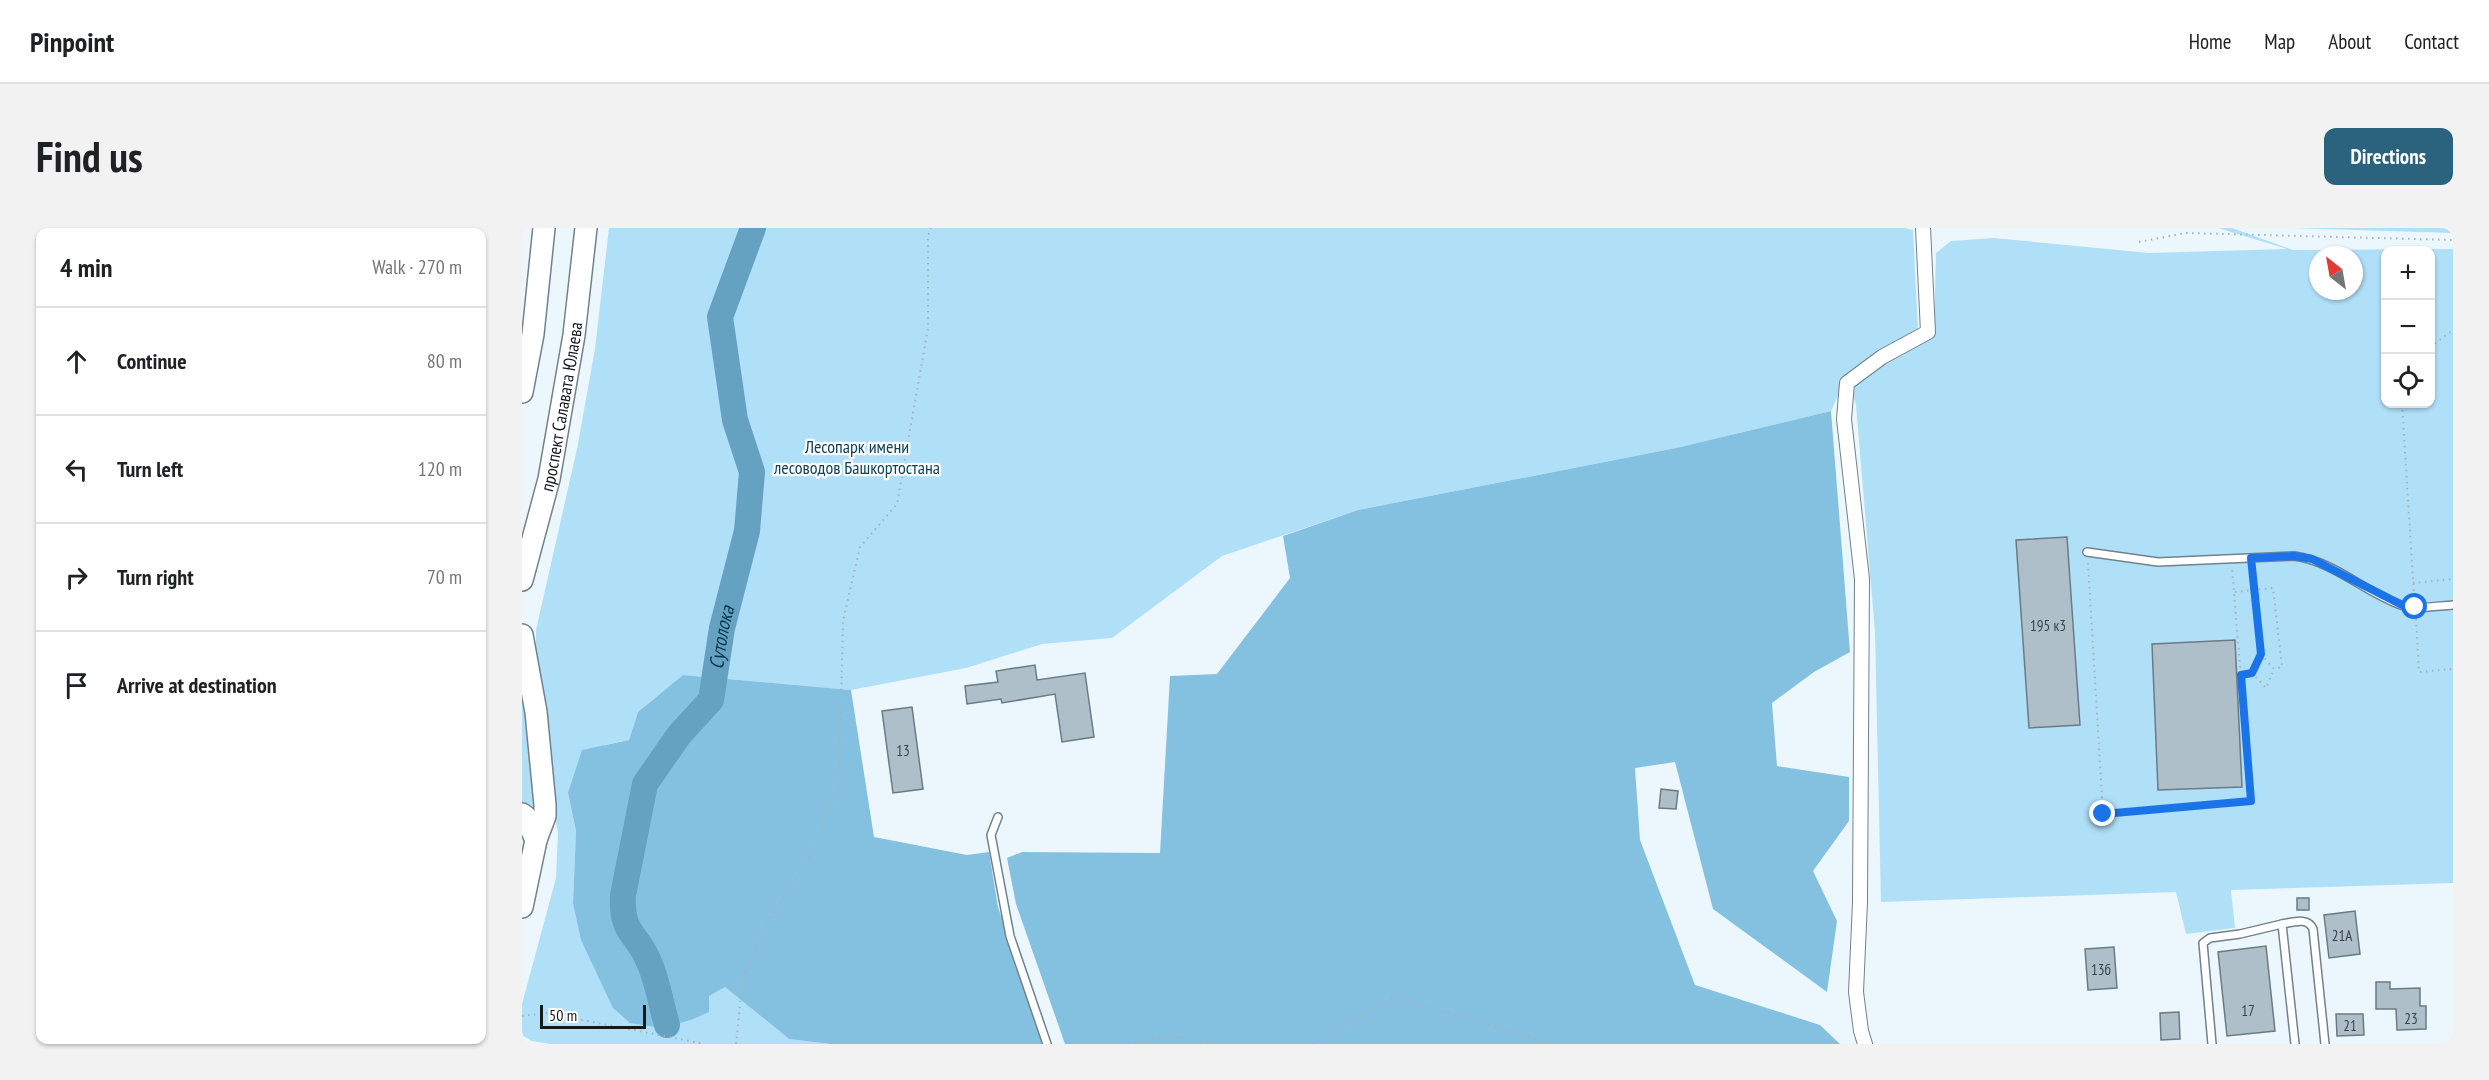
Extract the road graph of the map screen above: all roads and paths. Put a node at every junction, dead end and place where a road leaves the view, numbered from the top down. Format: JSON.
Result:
{"nodes":[{"id":1,"x":544,"y":228,"type":"edge"},
{"id":2,"x":586,"y":228,"type":"edge"},
{"id":3,"x":931,"y":228,"type":"edge"},
{"id":4,"x":1923,"y":228,"type":"edge"},
{"id":5,"x":2453,"y":240,"type":"edge"},
{"id":6,"x":2139,"y":242,"type":"dead end"},
{"id":7,"x":2453,"y":330,"type":"edge"},
{"id":8,"x":2435,"y":343,"type":"edge"},
{"id":9,"x":522,"y":392,"type":"edge"},
{"id":10,"x":2402,"y":408,"type":"edge"},
{"id":11,"x":2087,"y":552,"type":"joint"},
{"id":12,"x":2251,"y":558,"type":"junction"},
{"id":13,"x":2231,"y":559,"type":"junction"},
{"id":14,"x":2453,"y":579,"type":"edge"},
{"id":15,"x":522,"y":580,"type":"edge"},
{"id":16,"x":2413,"y":583,"type":"junction"},
{"id":17,"x":2254,"y":590,"type":"junction"},
{"id":18,"x":2234,"y":592,"type":"junction"},
{"id":19,"x":2453,"y":605,"type":"edge"},
{"id":20,"x":2415,"y":607,"type":"junction"},
{"id":21,"x":522,"y":635,"type":"edge"},
{"id":22,"x":2261,"y":654,"type":"junction"},
{"id":23,"x":2274,"y":669,"type":"junction"},
{"id":24,"x":2453,"y":669,"type":"edge"},
{"id":25,"x":2252,"y":673,"type":"junction"},
{"id":26,"x":2241,"y":675,"type":"junction"},
{"id":27,"x":522,"y":814,"type":"edge"},
{"id":28,"x":998,"y":817,"type":"dead end"},
{"id":29,"x":536,"y":840,"type":"junction"},
{"id":30,"x":522,"y":907,"type":"edge"},
{"id":31,"x":2282,"y":924,"type":"junction"},
{"id":32,"x":522,"y":1016,"type":"edge"},
{"id":33,"x":705,"y":1044,"type":"edge"},
{"id":34,"x":736,"y":1044,"type":"edge"},
{"id":35,"x":1047,"y":1044,"type":"edge"},
{"id":36,"x":1129,"y":1044,"type":"edge"},
{"id":37,"x":1221,"y":1044,"type":"edge"},
{"id":38,"x":1313,"y":1044,"type":"edge"},
{"id":39,"x":1554,"y":1044,"type":"edge"},
{"id":40,"x":1865,"y":1044,"type":"edge"},
{"id":41,"x":2212,"y":1044,"type":"edge"},
{"id":42,"x":2295,"y":1044,"type":"edge"},
{"id":43,"x":2325,"y":1044,"type":"edge"}],
"edges":[{"from":1,"to":9,"type":"main road"},
{"from":2,"to":15,"type":"main road","name":"проспект Салавата Юлаева"},
{"from":3,"to":34,"type":"path"},
{"from":4,"to":40,"type":"street"},
{"from":5,"to":6,"type":"path"},
{"from":7,"to":8,"type":"path"},
{"from":10,"to":16,"type":"path"},
{"from":11,"to":13,"type":"lane"},
{"from":11,"to":26,"type":"path"},
{"from":12,"to":13,"type":"lane"},
{"from":12,"to":17,"type":"path"},
{"from":12,"to":20,"type":"lane"},
{"from":13,"to":18,"type":"path"},
{"from":14,"to":16,"type":"path"},
{"from":16,"to":20,"type":"path"},
{"from":17,"to":18,"type":"path"},
{"from":17,"to":22,"type":"path"},
{"from":17,"to":23,"type":"path"},
{"from":18,"to":26,"type":"path"},
{"from":19,"to":20,"type":"lane"},
{"from":20,"to":24,"type":"path"},
{"from":21,"to":29,"type":"main road"},
{"from":22,"to":23,"type":"path"},
{"from":22,"to":25,"type":"path"},
{"from":23,"to":25,"type":"path"},
{"from":25,"to":26,"type":"path"},
{"from":27,"to":29,"type":"main road"},
{"from":28,"to":35,"type":"lane"},
{"from":29,"to":30,"type":"main road"},
{"from":31,"to":41,"type":"lane"},
{"from":31,"to":42,"type":"lane"},
{"from":31,"to":43,"type":"lane"},
{"from":32,"to":33,"type":"path"},
{"from":36,"to":37,"type":"path"},
{"from":38,"to":39,"type":"path"}]}
